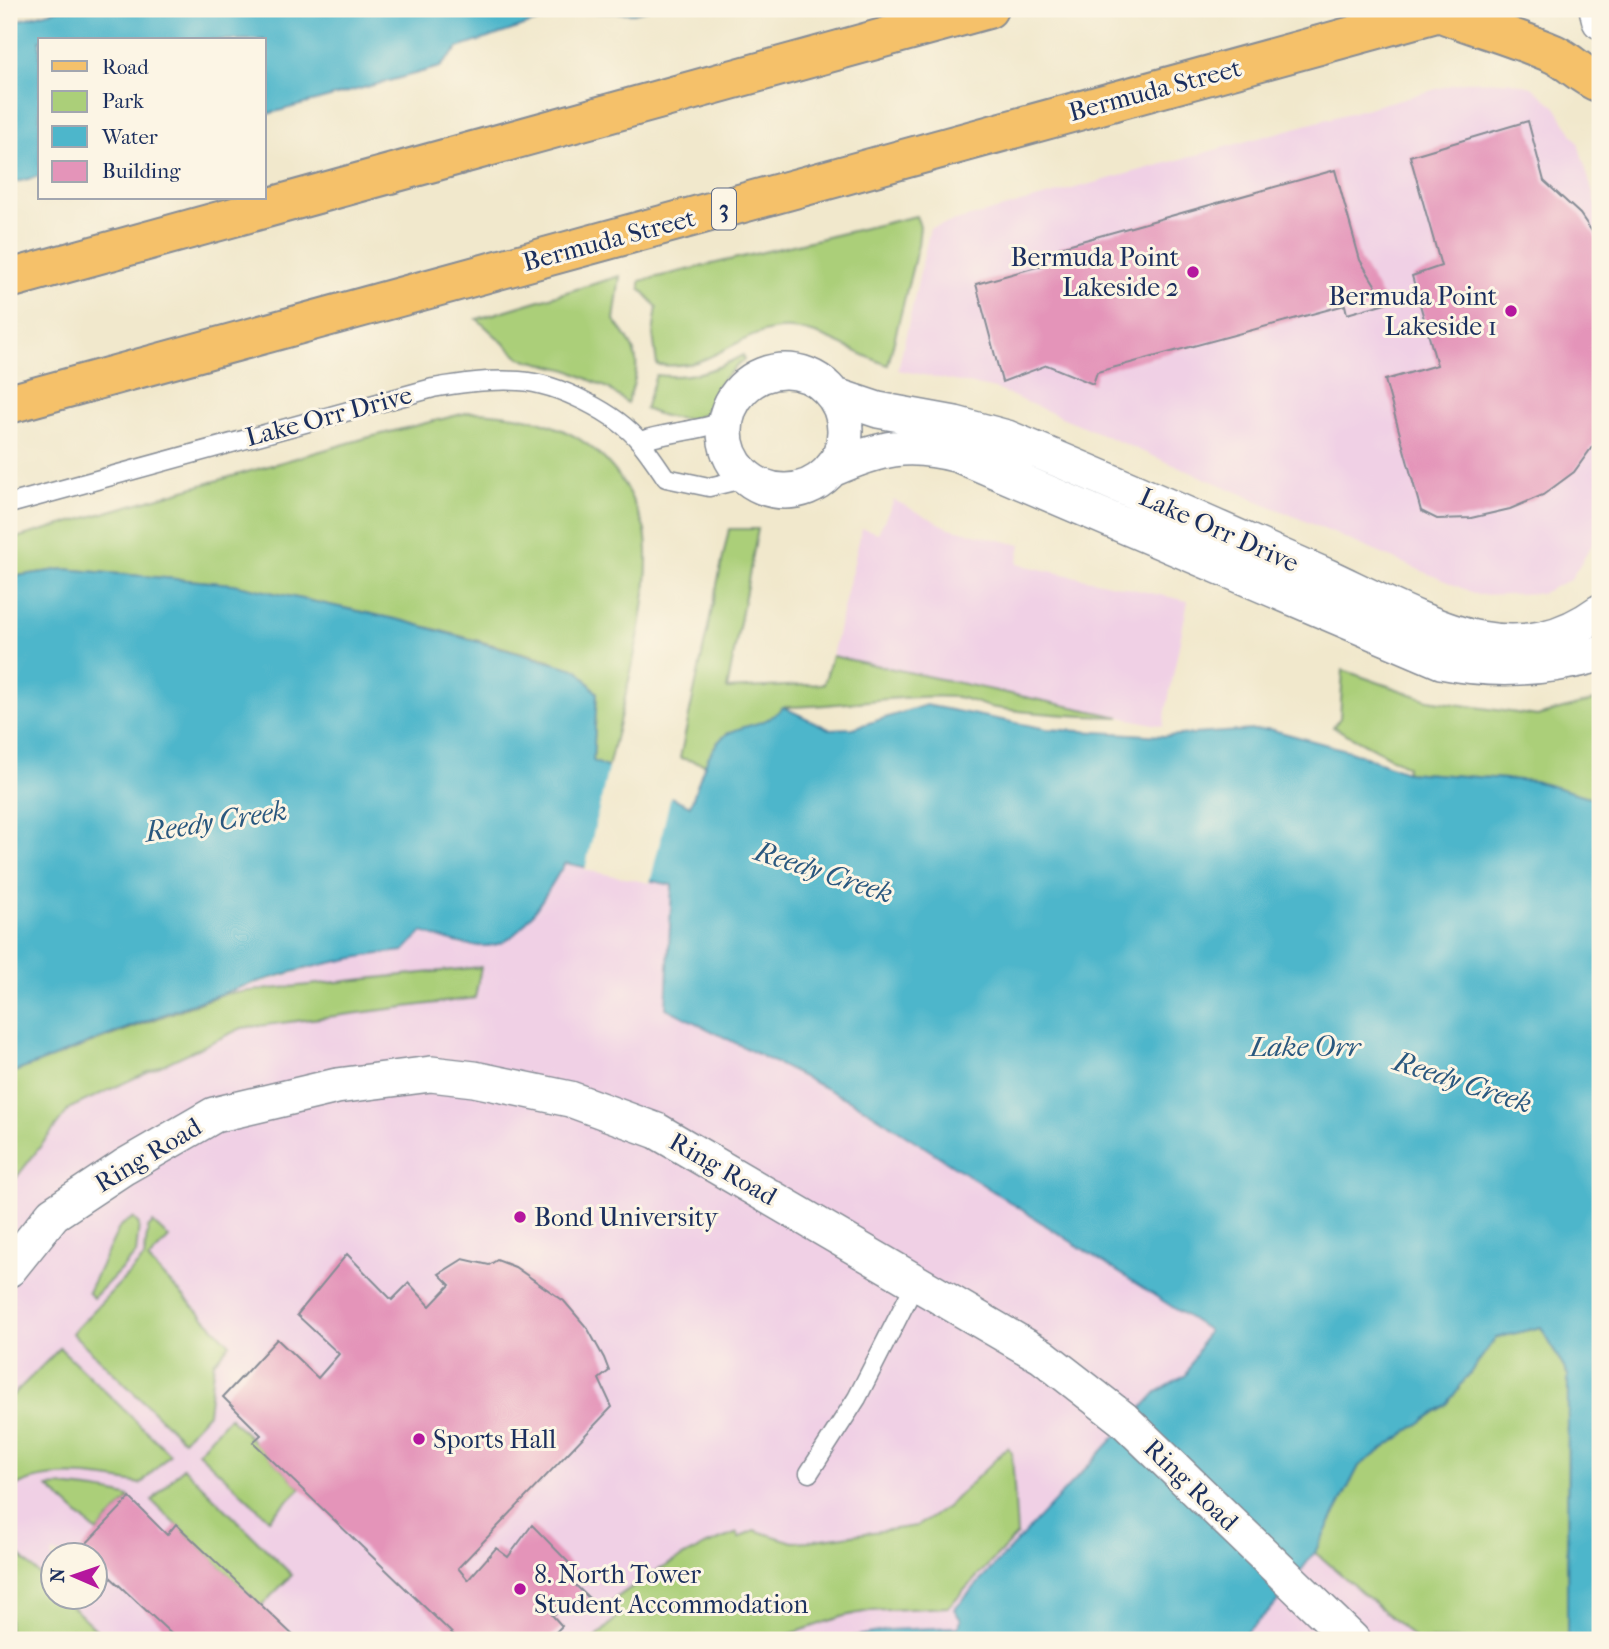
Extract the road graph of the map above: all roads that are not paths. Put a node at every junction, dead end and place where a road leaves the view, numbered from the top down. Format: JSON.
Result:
{"nodes":[{"id":1,"x":988,"y":9,"type":"edge"},
{"id":2,"x":1597,"y":9,"type":"edge"},
{"id":3,"x":1445,"y":11,"type":"edge"},
{"id":4,"x":1600,"y":21,"type":"edge"},
{"id":5,"x":1600,"y":83,"type":"edge"},
{"id":6,"x":9,"y":279,"type":"edge"},
{"id":7,"x":833,"y":395,"type":"junction"},
{"id":8,"x":9,"y":404,"type":"edge"},
{"id":9,"x":726,"y":421,"type":"junction"},
{"id":10,"x":640,"y":441,"type":"junction"},
{"id":11,"x":832,"y":469,"type":"junction"},
{"id":12,"x":747,"y":478,"type":"junction"},
{"id":13,"x":9,"y":504,"type":"edge"},
{"id":14,"x":1600,"y":612,"type":"edge"},
{"id":15,"x":1600,"y":654,"type":"edge"},
{"id":16,"x":9,"y":1269,"type":"edge"},
{"id":17,"x":916,"y":1282,"type":"junction"},
{"id":18,"x":809,"y":1473,"type":"dead end"},
{"id":19,"x":1352,"y":1640,"type":"edge"}],
"edges":[{"from":1,"to":6,"type":"main road"},
{"from":2,"to":4,"type":"street"},
{"from":3,"to":5,"type":"main road"},
{"from":3,"to":8,"type":"main road","name":"Bermuda Street","number":"3"},
{"from":7,"to":9,"type":"street"},
{"from":7,"to":11,"type":"street"},
{"from":7,"to":14,"type":"street","name":"Lake Orr Drive"},
{"from":9,"to":10,"type":"lane"},
{"from":9,"to":12,"type":"street"},
{"from":10,"to":12,"type":"lane","name":"Lake Orr Drive"},
{"from":10,"to":13,"type":"lane","name":"Lake Orr Drive"},
{"from":11,"to":12,"type":"street"},
{"from":11,"to":15,"type":"street","name":"Lake Orr Drive"},
{"from":16,"to":17,"type":"street","name":"Ring Road"},
{"from":17,"to":18,"type":"lane"},
{"from":17,"to":19,"type":"street","name":"Ring Road"}]}
